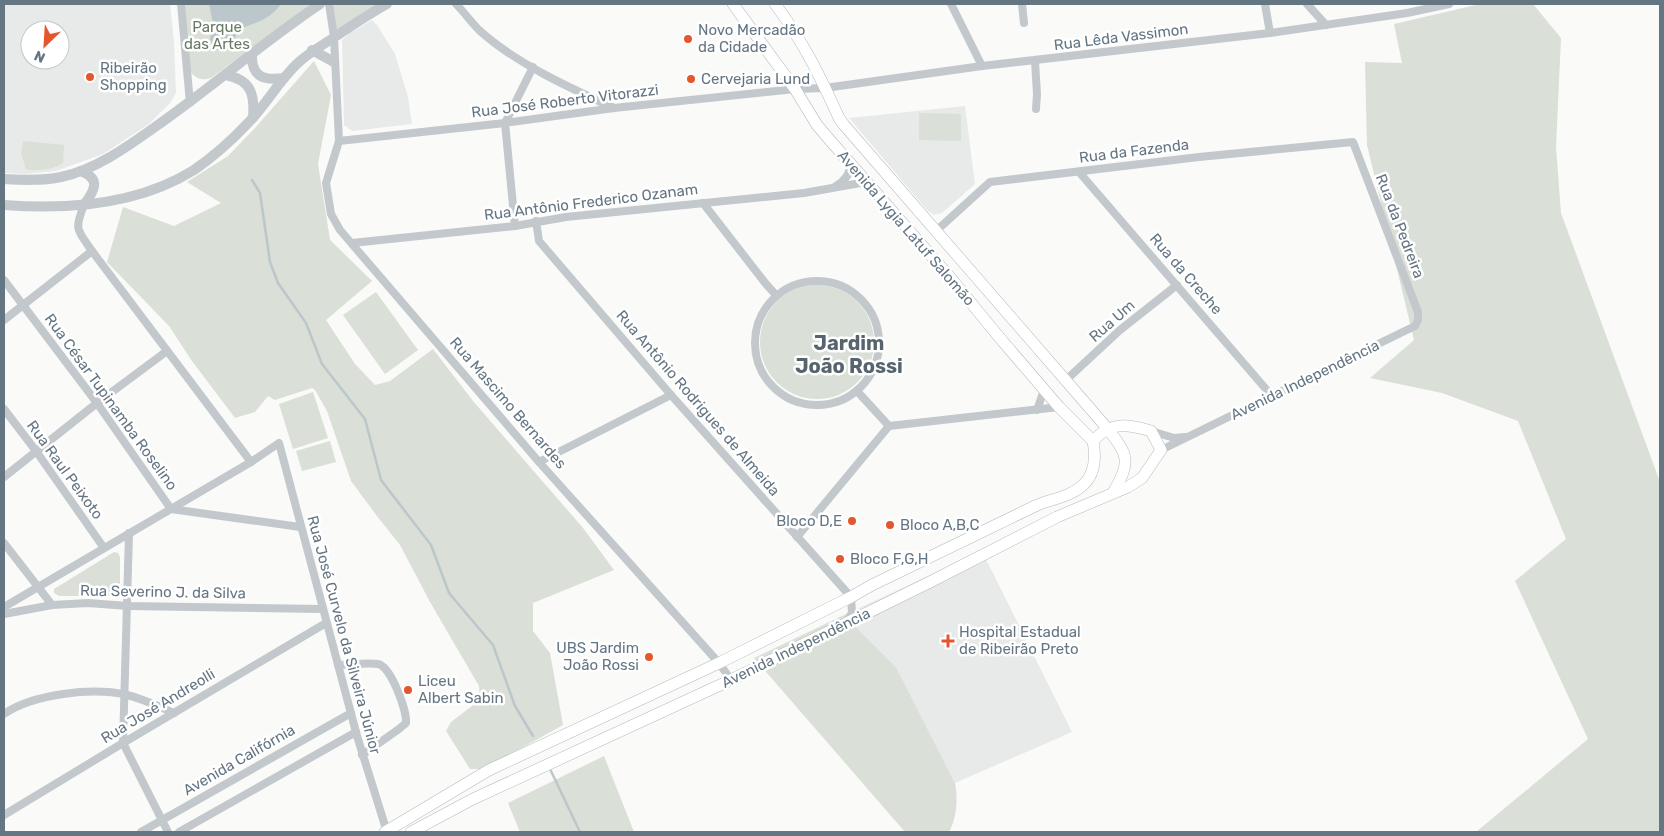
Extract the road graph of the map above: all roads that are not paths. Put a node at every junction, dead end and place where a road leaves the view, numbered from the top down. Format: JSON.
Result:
{"nodes":[{"id":1,"x":181,"y":4,"type":"edge"},
{"id":2,"x":320,"y":4,"type":"edge"},
{"id":3,"x":329,"y":4,"type":"edge"},
{"id":4,"x":387,"y":4,"type":"edge"},
{"id":5,"x":456,"y":4,"type":"edge"},
{"id":6,"x":733,"y":4,"type":"edge"},
{"id":7,"x":775,"y":4,"type":"edge"},
{"id":8,"x":951,"y":4,"type":"edge"},
{"id":9,"x":1022,"y":4,"type":"edge"},
{"id":10,"x":1265,"y":4,"type":"edge"},
{"id":11,"x":1307,"y":4,"type":"edge"},
{"id":12,"x":1446,"y":4,"type":"edge"},
{"id":13,"x":1024,"y":23,"type":"dead end"},
{"id":14,"x":1326,"y":25,"type":"junction"},
{"id":15,"x":1270,"y":33,"type":"junction"},
{"id":16,"x":334,"y":38,"type":"junction"},
{"id":17,"x":312,"y":50,"type":"junction"},
{"id":18,"x":252,"y":54,"type":"junction"},
{"id":19,"x":1035,"y":61,"type":"junction"},
{"id":20,"x":334,"y":62,"type":"junction"},
{"id":21,"x":982,"y":66,"type":"junction"},
{"id":22,"x":533,"y":67,"type":"junction"},
{"id":23,"x":226,"y":75,"type":"junction"},
{"id":24,"x":284,"y":78,"type":"junction"},
{"id":25,"x":825,"y":88,"type":"junction"},
{"id":26,"x":795,"y":89,"type":"junction"},
{"id":27,"x":190,"y":102,"type":"junction"},
{"id":28,"x":614,"y":108,"type":"junction"},
{"id":29,"x":1036,"y":109,"type":"dead end"},
{"id":30,"x":253,"y":118,"type":"junction"},
{"id":31,"x":505,"y":123,"type":"junction"},
{"id":32,"x":339,"y":141,"type":"junction"},
{"id":33,"x":1353,"y":142,"type":"joint"},
{"id":34,"x":851,"y":164,"type":"junction"},
{"id":35,"x":81,"y":171,"type":"junction"},
{"id":36,"x":1079,"y":172,"type":"junction"},
{"id":37,"x":4,"y":179,"type":"edge"},
{"id":38,"x":866,"y":182,"type":"junction"},
{"id":39,"x":833,"y":189,"type":"junction"},
{"id":40,"x":703,"y":203,"type":"junction"},
{"id":41,"x":4,"y":205,"type":"edge"},
{"id":42,"x":84,"y":205,"type":"junction"},
{"id":43,"x":536,"y":222,"type":"junction"},
{"id":44,"x":515,"y":226,"type":"junction"},
{"id":45,"x":936,"y":231,"type":"junction"},
{"id":46,"x":918,"y":242,"type":"junction"},
{"id":47,"x":352,"y":243,"type":"junction"},
{"id":48,"x":92,"y":251,"type":"junction"},
{"id":49,"x":4,"y":280,"type":"edge"},
{"id":50,"x":1177,"y":285,"type":"junction"},
{"id":51,"x":776,"y":296,"type":"junction"},
{"id":52,"x":23,"y":305,"type":"junction"},
{"id":53,"x":4,"y":320,"type":"edge"},
{"id":54,"x":1418,"y":320,"type":"joint"},
{"id":55,"x":167,"y":351,"type":"junction"},
{"id":56,"x":1066,"y":380,"type":"junction"},
{"id":57,"x":1044,"y":390,"type":"junction"},
{"id":58,"x":857,"y":391,"type":"junction"},
{"id":59,"x":671,"y":395,"type":"junction"},
{"id":60,"x":1272,"y":395,"type":"junction"},
{"id":61,"x":97,"y":403,"type":"junction"},
{"id":62,"x":1059,"y":407,"type":"junction"},
{"id":63,"x":4,"y":410,"type":"edge"},
{"id":64,"x":1037,"y":410,"type":"junction"},
{"id":65,"x":888,"y":426,"type":"junction"},
{"id":66,"x":1107,"y":428,"type":"junction"},
{"id":67,"x":1150,"y":431,"type":"junction"},
{"id":68,"x":1189,"y":437,"type":"junction"},
{"id":69,"x":1093,"y":441,"type":"junction"},
{"id":70,"x":1161,"y":450,"type":"junction"},
{"id":71,"x":36,"y":451,"type":"junction"},
{"id":72,"x":250,"y":462,"type":"junction"},
{"id":73,"x":539,"y":462,"type":"junction"},
{"id":74,"x":4,"y":476,"type":"edge"},
{"id":75,"x":1113,"y":492,"type":"junction"},
{"id":76,"x":171,"y":509,"type":"junction"},
{"id":77,"x":300,"y":527,"type":"junction"},
{"id":78,"x":129,"y":533,"type":"junction"},
{"id":79,"x":797,"y":537,"type":"junction"},
{"id":80,"x":4,"y":543,"type":"edge"},
{"id":81,"x":104,"y":548,"type":"junction"},
{"id":82,"x":38,"y":587,"type":"junction"},
{"id":83,"x":851,"y":597,"type":"junction"},
{"id":84,"x":52,"y":605,"type":"junction"},
{"id":85,"x":128,"y":606,"type":"junction"},
{"id":86,"x":4,"y":607,"type":"edge"},
{"id":87,"x":323,"y":609,"type":"junction"},
{"id":88,"x":4,"y":614,"type":"edge"},
{"id":89,"x":326,"y":624,"type":"junction"},
{"id":90,"x":844,"y":625,"type":"junction"},
{"id":91,"x":719,"y":663,"type":"junction"},
{"id":92,"x":338,"y":665,"type":"junction"},
{"id":93,"x":731,"y":680,"type":"junction"},
{"id":94,"x":126,"y":695,"type":"junction"},
{"id":95,"x":174,"y":712,"type":"junction"},
{"id":96,"x":351,"y":713,"type":"junction"},
{"id":97,"x":4,"y":714,"type":"edge"},
{"id":98,"x":356,"y":732,"type":"junction"},
{"id":99,"x":123,"y":742,"type":"junction"},
{"id":100,"x":362,"y":755,"type":"junction"},
{"id":101,"x":4,"y":815,"type":"edge"},
{"id":102,"x":162,"y":820,"type":"junction"},
{"id":103,"x":141,"y":832,"type":"edge"},
{"id":104,"x":168,"y":832,"type":"edge"},
{"id":105,"x":178,"y":832,"type":"edge"},
{"id":106,"x":386,"y":832,"type":"edge"},
{"id":107,"x":411,"y":832,"type":"edge"}],
"edges":[{"from":1,"to":27,"type":"street"},
{"from":2,"to":18,"type":"street"},
{"from":3,"to":16,"type":"street"},
{"from":4,"to":16,"type":"street"},
{"from":5,"to":22,"type":"street"},
{"from":6,"to":26,"type":"main road","name":"Avenida Lygia Latuf Salomão"},
{"from":7,"to":25,"type":"main road","name":"Avenida Lygia Latuf Salomão"},
{"from":8,"to":21,"type":"street"},
{"from":9,"to":13,"type":"street"},
{"from":10,"to":15,"type":"street"},
{"from":11,"to":14,"type":"street"},
{"from":12,"to":14,"type":"street","name":"Rua Lêda Vassimon"},
{"from":14,"to":15,"type":"street","name":"Rua Lêda Vassimon"},
{"from":15,"to":19,"type":"street","name":"Rua Lêda Vassimon"},
{"from":16,"to":17,"type":"street"},
{"from":16,"to":20,"type":"street"},
{"from":17,"to":20,"type":"street"},
{"from":17,"to":24,"type":"street"},
{"from":18,"to":23,"type":"street"},
{"from":18,"to":24,"type":"street"},
{"from":19,"to":21,"type":"street","name":"Rua Lêda Vassimon"},
{"from":19,"to":29,"type":"street"},
{"from":20,"to":32,"type":"street"},
{"from":21,"to":25,"type":"street","name":"Rua Lêda Vassimon"},
{"from":22,"to":28,"type":"street"},
{"from":22,"to":31,"type":"street"},
{"from":23,"to":27,"type":"street"},
{"from":23,"to":30,"type":"street"},
{"from":24,"to":30,"type":"street"},
{"from":25,"to":26,"type":"street","name":"Rua Lêda Vassimon"},
{"from":25,"to":45,"type":"main road","name":"Avenida Lygia Latuf Salomão"},
{"from":26,"to":28,"type":"street","name":"Rua José Roberto Vitorazzi"},
{"from":26,"to":34,"type":"main road","name":"Avenida Lygia Latuf Salomão"},
{"from":27,"to":35,"type":"street"},
{"from":28,"to":31,"type":"street","name":"Rua José Roberto Vitorazzi"},
{"from":30,"to":42,"type":"street"},
{"from":31,"to":32,"type":"street","name":"Rua José Roberto Vitorazzi"},
{"from":31,"to":44,"type":"street"},
{"from":32,"to":47,"type":"street","name":"Rua Mascimo Bernardes"},
{"from":33,"to":36,"type":"street","name":"Rua da Fazenda"},
{"from":33,"to":54,"type":"street","name":"Rua da Pedreira"},
{"from":34,"to":38,"type":"main road","name":"Avenida Lygia Latuf Salomão"},
{"from":34,"to":39,"type":"street"},
{"from":35,"to":37,"type":"street"},
{"from":35,"to":42,"type":"street"},
{"from":36,"to":45,"type":"street","name":"Rua da Fazenda"},
{"from":36,"to":50,"type":"street","name":"Rua da Creche"},
{"from":38,"to":39,"type":"street","name":"Rua Antônio Frederico Ozanam"},
{"from":38,"to":46,"type":"main road","name":"Avenida Lygia Latuf Salomão"},
{"from":39,"to":40,"type":"street","name":"Rua Antônio Frederico Ozanam"},
{"from":40,"to":43,"type":"street","name":"Rua Antônio Frederico Ozanam"},
{"from":40,"to":51,"type":"street"},
{"from":41,"to":42,"type":"street"},
{"from":42,"to":48,"type":"street"},
{"from":43,"to":44,"type":"street","name":"Rua Antônio Frederico Ozanam"},
{"from":43,"to":59,"type":"street","name":"Rua Antônio Rodrigues de Almeida"},
{"from":44,"to":47,"type":"street","name":"Rua Antônio Frederico Ozanam"},
{"from":45,"to":46,"type":"main road"},
{"from":45,"to":56,"type":"main road","name":"Avenida Lygia Latuf Salomão"},
{"from":46,"to":57,"type":"main road","name":"Avenida Lygia Latuf Salomão"},
{"from":47,"to":73,"type":"street","name":"Rua Mascimo Bernardes"},
{"from":48,"to":52,"type":"street"},
{"from":48,"to":55,"type":"street"},
{"from":49,"to":52,"type":"street","name":"Rua César Tupinamba Roselino"},
{"from":50,"to":56,"type":"street","name":"Rua Um"},
{"from":50,"to":60,"type":"street","name":"Rua da Creche"},
{"from":51,"to":58,"type":"street"},
{"from":51,"to":58,"type":"street"},
{"from":52,"to":53,"type":"street"},
{"from":52,"to":61,"type":"street","name":"Rua César Tupinamba Roselino"},
{"from":54,"to":60,"type":"street","name":"Avenida Independência"},
{"from":55,"to":61,"type":"street"},
{"from":55,"to":72,"type":"street"},
{"from":56,"to":66,"type":"main road","name":"Avenida Lygia Latuf Salomão"},
{"from":57,"to":62,"type":"main road","name":"Avenida Lygia Latuf Salomão"},
{"from":57,"to":64,"type":"street"},
{"from":58,"to":65,"type":"street"},
{"from":59,"to":73,"type":"street"},
{"from":59,"to":79,"type":"street","name":"Rua Antônio Rodrigues de Almeida"},
{"from":60,"to":68,"type":"street","name":"Avenida Independência"},
{"from":61,"to":71,"type":"street"},
{"from":61,"to":76,"type":"street","name":"Rua César Tupinamba Roselino"},
{"from":62,"to":64,"type":"street"},
{"from":62,"to":69,"type":"main road","name":"Avenida Lygia Latuf Salomão"},
{"from":63,"to":71,"type":"street","name":"Rua Raul Peixoto"},
{"from":64,"to":65,"type":"street"},
{"from":65,"to":79,"type":"street"},
{"from":66,"to":67,"type":"main road"},
{"from":66,"to":69,"type":"main road"},
{"from":66,"to":75,"type":"main road"},
{"from":67,"to":68,"type":"street"},
{"from":67,"to":70,"type":"main road"},
{"from":68,"to":70,"type":"street","name":"Avenida Independência"},
{"from":69,"to":83,"type":"main road","name":"Avenida Independência"},
{"from":70,"to":75,"type":"main road","name":"Avenida Independência"},
{"from":71,"to":74,"type":"street"},
{"from":71,"to":81,"type":"street","name":"Rua Raul Peixoto"},
{"from":72,"to":76,"type":"street"},
{"from":72,"to":77,"type":"street","name":"Rua José Curvelo da Silveira Júnior"},
{"from":73,"to":91,"type":"street","name":"Rua Mascimo Bernardes"},
{"from":75,"to":90,"type":"main road","name":"Avenida Independência"},
{"from":76,"to":77,"type":"street","name":"Rua César Tupinamba Roselino"},
{"from":76,"to":78,"type":"street"},
{"from":77,"to":87,"type":"street","name":"Rua José Curvelo da Silveira Júnior"},
{"from":78,"to":81,"type":"street"},
{"from":78,"to":85,"type":"street"},
{"from":79,"to":83,"type":"street","name":"Rua Antônio Rodrigues de Almeida"},
{"from":80,"to":82,"type":"street"},
{"from":81,"to":82,"type":"street"},
{"from":82,"to":84,"type":"street"},
{"from":82,"to":86,"type":"street"},
{"from":83,"to":90,"type":"street"},
{"from":83,"to":91,"type":"main road","name":"Avenida Independência"},
{"from":84,"to":85,"type":"street","name":"Rua Severino J. da Silva"},
{"from":84,"to":88,"type":"street","name":"Rua Severino J. da Silva"},
{"from":85,"to":87,"type":"street","name":"Rua Severino J. da Silva"},
{"from":85,"to":94,"type":"street"},
{"from":87,"to":89,"type":"street","name":"Rua José Curvelo da Silveira Júnior"},
{"from":89,"to":92,"type":"street","name":"Rua José Curvelo da Silveira Júnior"},
{"from":89,"to":95,"type":"street","name":"Rua José Andreolli"},
{"from":90,"to":93,"type":"main road","name":"Avenida Independência"},
{"from":91,"to":93,"type":"street","name":"Rua Mascimo Bernardes"},
{"from":91,"to":106,"type":"main road","name":"Avenida Independência"},
{"from":92,"to":96,"type":"street","name":"Rua José Curvelo da Silveira Júnior"},
{"from":92,"to":100,"type":"street"},
{"from":93,"to":107,"type":"main road","name":"Avenida Independência"},
{"from":94,"to":95,"type":"street"},
{"from":94,"to":97,"type":"street"},
{"from":94,"to":99,"type":"street"},
{"from":95,"to":99,"type":"street","name":"Rua José Andreolli"},
{"from":96,"to":98,"type":"street","name":"Rua José Curvelo da Silveira Júnior"},
{"from":96,"to":102,"type":"street","name":"Avenida Califórnia"},
{"from":98,"to":100,"type":"street","name":"Rua José Curvelo da Silveira Júnior"},
{"from":98,"to":105,"type":"street"},
{"from":99,"to":101,"type":"street","name":"Rua José Andreolli"},
{"from":99,"to":102,"type":"street"},
{"from":100,"to":106,"type":"street","name":"Rua José Curvelo da Silveira Júnior"},
{"from":102,"to":103,"type":"street","name":"Avenida Califórnia"},
{"from":102,"to":104,"type":"street"}]}
